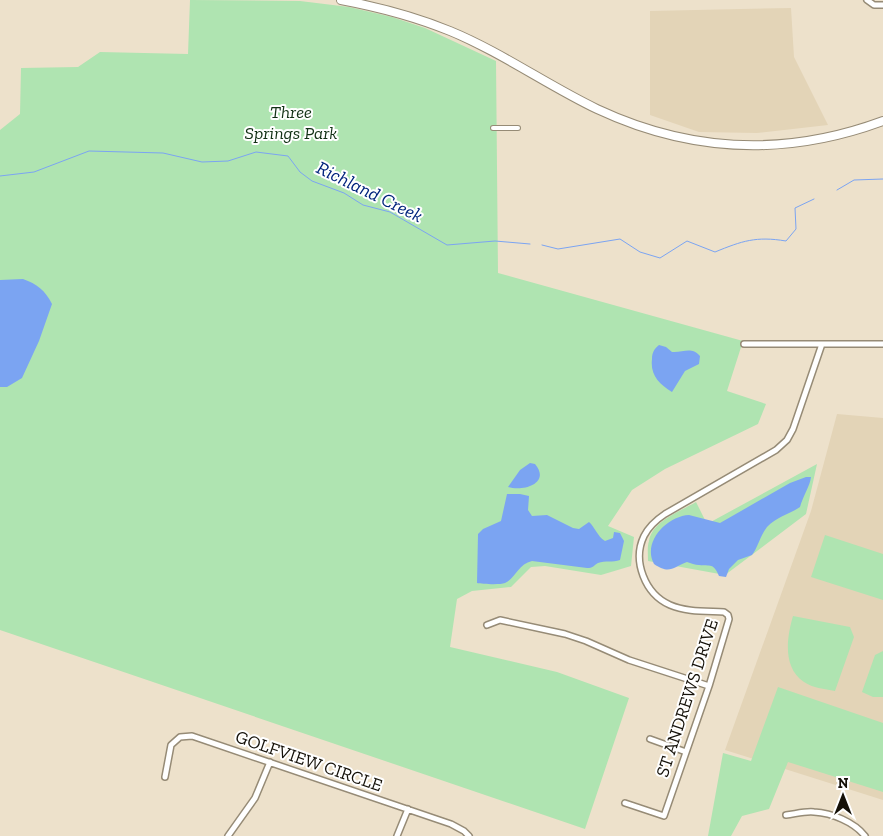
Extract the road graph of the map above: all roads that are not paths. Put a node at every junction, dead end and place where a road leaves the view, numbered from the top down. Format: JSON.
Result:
{"nodes":[{"id":1,"x":341,"y":0,"type":"edge"},
{"id":2,"x":867,"y":0,"type":"edge"},
{"id":3,"x":883,"y":5,"type":"edge"},
{"id":4,"x":883,"y":121,"type":"edge"},
{"id":5,"x":493,"y":128,"type":"dead end"},
{"id":6,"x":518,"y":128,"type":"dead end"},
{"id":7,"x":744,"y":344,"type":"dead end"},
{"id":8,"x":822,"y":344,"type":"junction"},
{"id":9,"x":883,"y":344,"type":"edge"},
{"id":10,"x":487,"y":625,"type":"dead end"},
{"id":11,"x":709,"y":686,"type":"junction"},
{"id":12,"x":650,"y":739,"type":"dead end"},
{"id":13,"x":686,"y":752,"type":"junction"},
{"id":14,"x":270,"y":762,"type":"junction"},
{"id":15,"x":165,"y":777,"type":"dead end"},
{"id":16,"x":625,"y":802,"type":"dead end"},
{"id":17,"x":408,"y":809,"type":"junction"},
{"id":18,"x":786,"y":814,"type":"dead end"},
{"id":19,"x":230,"y":835,"type":"edge"},
{"id":20,"x":397,"y":836,"type":"edge"},
{"id":21,"x":469,"y":836,"type":"edge"},
{"id":22,"x":865,"y":836,"type":"edge"}],
"edges":[{"from":1,"to":4,"type":"main road"},
{"from":2,"to":3,"type":"street"},
{"from":5,"to":6,"type":"street"},
{"from":7,"to":8,"type":"street"},
{"from":8,"to":9,"type":"street"},
{"from":8,"to":11,"type":"street","name":"ST ANDREWS DRIVE"},
{"from":10,"to":11,"type":"street"},
{"from":11,"to":13,"type":"street","name":"ST ANDREWS DRIVE"},
{"from":12,"to":13,"type":"street"},
{"from":13,"to":16,"type":"street","name":"ST ANDREWS DRIVE"},
{"from":14,"to":15,"type":"street","name":"GOLFVIEW CIRCLE"},
{"from":14,"to":17,"type":"street","name":"GOLFVIEW CIRCLE"},
{"from":14,"to":19,"type":"street"},
{"from":17,"to":20,"type":"street"},
{"from":17,"to":21,"type":"street","name":"GOLFVIEW CIRCLE"},
{"from":18,"to":22,"type":"street"}]}
